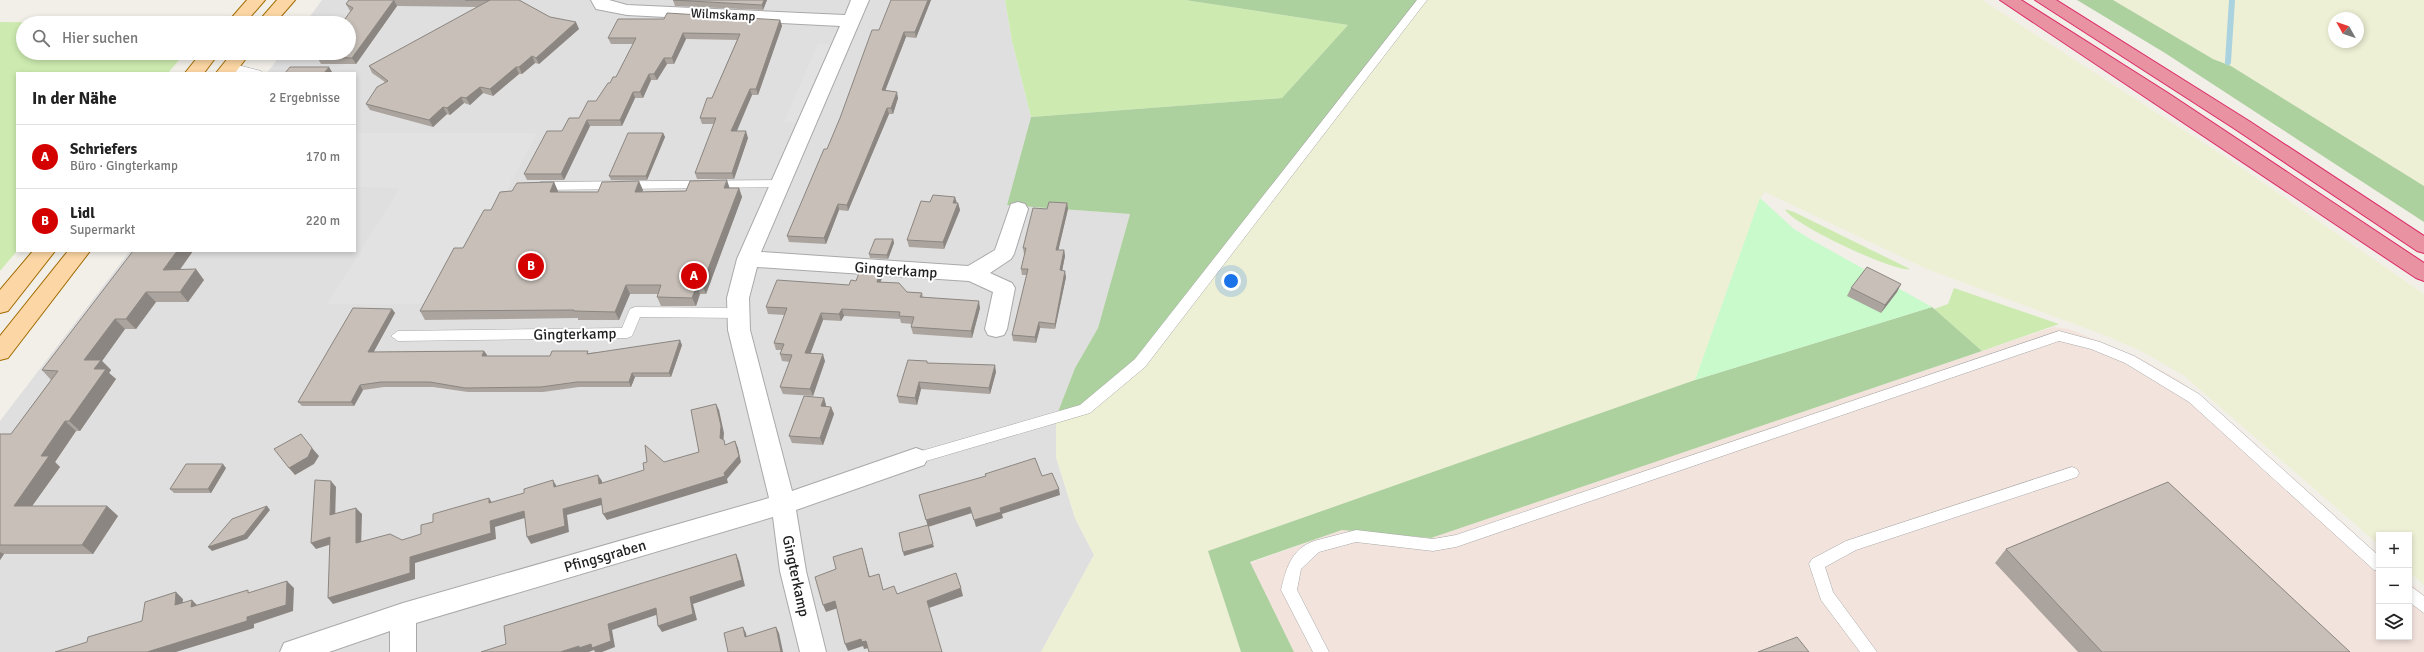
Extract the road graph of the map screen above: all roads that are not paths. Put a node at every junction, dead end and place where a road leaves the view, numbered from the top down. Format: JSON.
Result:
{"nodes":[{"id":1,"x":256,"y":0,"type":"edge"},
{"id":2,"x":286,"y":0,"type":"edge"},
{"id":3,"x":600,"y":0,"type":"edge"},
{"id":4,"x":860,"y":0,"type":"edge"},
{"id":5,"x":1422,"y":0,"type":"edge"},
{"id":6,"x":2009,"y":0,"type":"edge"},
{"id":7,"x":2044,"y":0,"type":"edge"},
{"id":8,"x":242,"y":16,"type":"edge"},
{"id":9,"x":272,"y":16,"type":"edge"},
{"id":10,"x":851,"y":21,"type":"junction"},
{"id":11,"x":204,"y":60,"type":"edge"},
{"id":12,"x":232,"y":64,"type":"edge"},
{"id":13,"x":195,"y":72,"type":"edge"},
{"id":14,"x":250,"y":72,"type":"edge"},
{"id":15,"x":781,"y":184,"type":"junction"},
{"id":16,"x":531,"y":186,"type":"edge"},
{"id":17,"x":1018,"y":209,"type":"dead end"},
{"id":18,"x":2424,"y":246,"type":"edge"},
{"id":19,"x":44,"y":252,"type":"edge"},
{"id":20,"x":79,"y":252,"type":"edge"},
{"id":21,"x":748,"y":259,"type":"junction"},
{"id":22,"x":2424,"y":273,"type":"edge"},
{"id":23,"x":972,"y":274,"type":"junction"},
{"id":24,"x":0,"y":305,"type":"edge"},
{"id":25,"x":739,"y":313,"type":"junction"},
{"id":26,"x":996,"y":329,"type":"dead end"},
{"id":27,"x":398,"y":336,"type":"dead end"},
{"id":28,"x":0,"y":352,"type":"edge"},
{"id":29,"x":916,"y":458,"type":"joint"},
{"id":30,"x":2072,"y":473,"type":"dead end"},
{"id":31,"x":782,"y":504,"type":"junction"},
{"id":32,"x":2376,"y":562,"type":"edge"},
{"id":33,"x":2412,"y":595,"type":"edge"},
{"id":34,"x":2424,"y":606,"type":"edge"},
{"id":35,"x":403,"y":615,"type":"junction"},
{"id":36,"x":293,"y":652,"type":"edge"},
{"id":37,"x":403,"y":652,"type":"edge"},
{"id":38,"x":813,"y":652,"type":"edge"},
{"id":39,"x":1320,"y":652,"type":"edge"},
{"id":40,"x":1869,"y":652,"type":"edge"}],
"edges":[{"from":1,"to":8,"type":"main road"},
{"from":2,"to":9,"type":"main road"},
{"from":3,"to":10,"type":"street","name":"Wilmskamp"},
{"from":4,"to":10,"type":"street","name":"Gingterkamp"},
{"from":5,"to":29,"type":"lane"},
{"from":6,"to":22,"type":"highway"},
{"from":7,"to":18,"type":"highway"},
{"from":10,"to":15,"type":"street","name":"Gingterkamp"},
{"from":11,"to":13,"type":"main road"},
{"from":12,"to":14,"type":"lane"},
{"from":15,"to":16,"type":"lane"},
{"from":15,"to":21,"type":"street","name":"Gingterkamp"},
{"from":17,"to":23,"type":"street"},
{"from":19,"to":24,"type":"main road"},
{"from":20,"to":28,"type":"main road"},
{"from":21,"to":23,"type":"street","name":"Gingterkamp"},
{"from":21,"to":25,"type":"street","name":"Gingterkamp"},
{"from":23,"to":26,"type":"street","name":"Gingterkamp"},
{"from":25,"to":27,"type":"lane","name":"Gingterkamp"},
{"from":25,"to":31,"type":"street","name":"Gingterkamp"},
{"from":29,"to":31,"type":"street","name":"Pfingsgraben"},
{"from":30,"to":40,"type":"lane"},
{"from":31,"to":35,"type":"street","name":"Pfingsgraben"},
{"from":31,"to":38,"type":"street","name":"Gingterkamp"},
{"from":32,"to":39,"type":"lane"},
{"from":33,"to":34,"type":"lane"},
{"from":35,"to":36,"type":"street","name":"Pfingsgraben"},
{"from":35,"to":37,"type":"street"}]}
